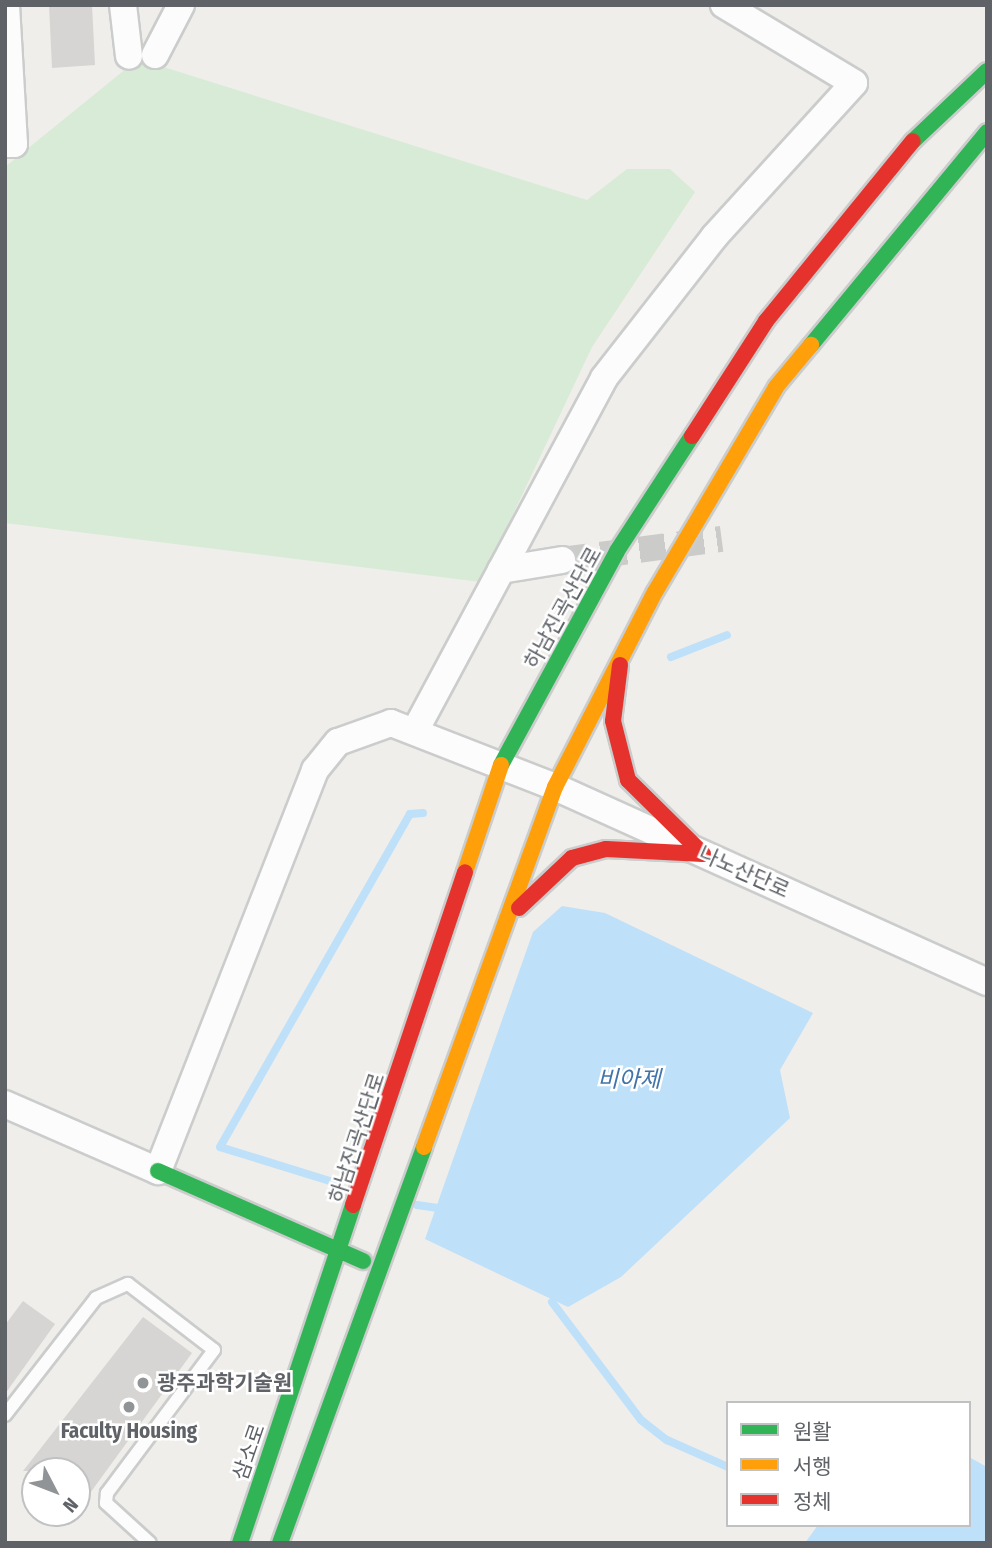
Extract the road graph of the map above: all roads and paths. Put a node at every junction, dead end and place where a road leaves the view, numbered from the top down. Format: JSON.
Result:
{"nodes":[{"id":1,"x":6,"y":5,"type":"edge"},
{"id":2,"x":122,"y":5,"type":"edge"},
{"id":3,"x":181,"y":5,"type":"edge"},
{"id":4,"x":724,"y":5,"type":"edge"},
{"id":5,"x":155,"y":55,"type":"dead end"},
{"id":6,"x":129,"y":56,"type":"dead end"},
{"id":7,"x":987,"y":71,"type":"edge"},
{"id":8,"x":987,"y":132,"type":"edge"},
{"id":9,"x":5,"y":144,"type":"edge"},
{"id":10,"x":562,"y":560,"type":"tunnel mouth"},
{"id":11,"x":501,"y":570,"type":"junction"},
{"id":12,"x":621,"y":659,"type":"junction"},
{"id":13,"x":416,"y":729,"type":"junction"},
{"id":14,"x":501,"y":765,"type":"junction"},
{"id":15,"x":555,"y":787,"type":"junction"},
{"id":16,"x":703,"y":854,"type":"junction"},
{"id":17,"x":505,"y":924,"type":"junction"},
{"id":18,"x":987,"y":982,"type":"edge"},
{"id":19,"x":5,"y":1104,"type":"edge"},
{"id":20,"x":158,"y":1171,"type":"junction"},
{"id":21,"x":340,"y":1255,"type":"junction"},
{"id":22,"x":381,"y":1265,"type":"junction"},
{"id":23,"x":5,"y":1415,"type":"edge"},
{"id":24,"x":150,"y":1543,"type":"edge"},
{"id":25,"x":240,"y":1543,"type":"edge"},
{"id":26,"x":279,"y":1543,"type":"edge"}],
"edges":[{"from":1,"to":9,"type":"street"},
{"from":2,"to":6,"type":"street"},
{"from":3,"to":5,"type":"street"},
{"from":4,"to":11,"type":"street"},
{"from":7,"to":14,"type":"main road","name":"하남진곡산단로"},
{"from":8,"to":12,"type":"main road"},
{"from":10,"to":11,"type":"street"},
{"from":11,"to":13,"type":"street"},
{"from":12,"to":15,"type":"main road"},
{"from":12,"to":16,"type":"main road"},
{"from":13,"to":14,"type":"street","name":"나노산단로"},
{"from":13,"to":20,"type":"street","name":"나노산단로"},
{"from":14,"to":15,"type":"street","name":"나노산단로"},
{"from":14,"to":21,"type":"main road","name":"하남진곡산단로"},
{"from":15,"to":16,"type":"street","name":"나노산단로"},
{"from":15,"to":17,"type":"main road"},
{"from":16,"to":17,"type":"main road"},
{"from":16,"to":18,"type":"street","name":"나노산단로"},
{"from":17,"to":22,"type":"main road"},
{"from":19,"to":20,"type":"street"},
{"from":20,"to":21,"type":"main road"},
{"from":21,"to":22,"type":"main road"},
{"from":21,"to":25,"type":"main road","name":"삼소로"},
{"from":22,"to":26,"type":"main road"},
{"from":23,"to":24,"type":"lane"}]}
